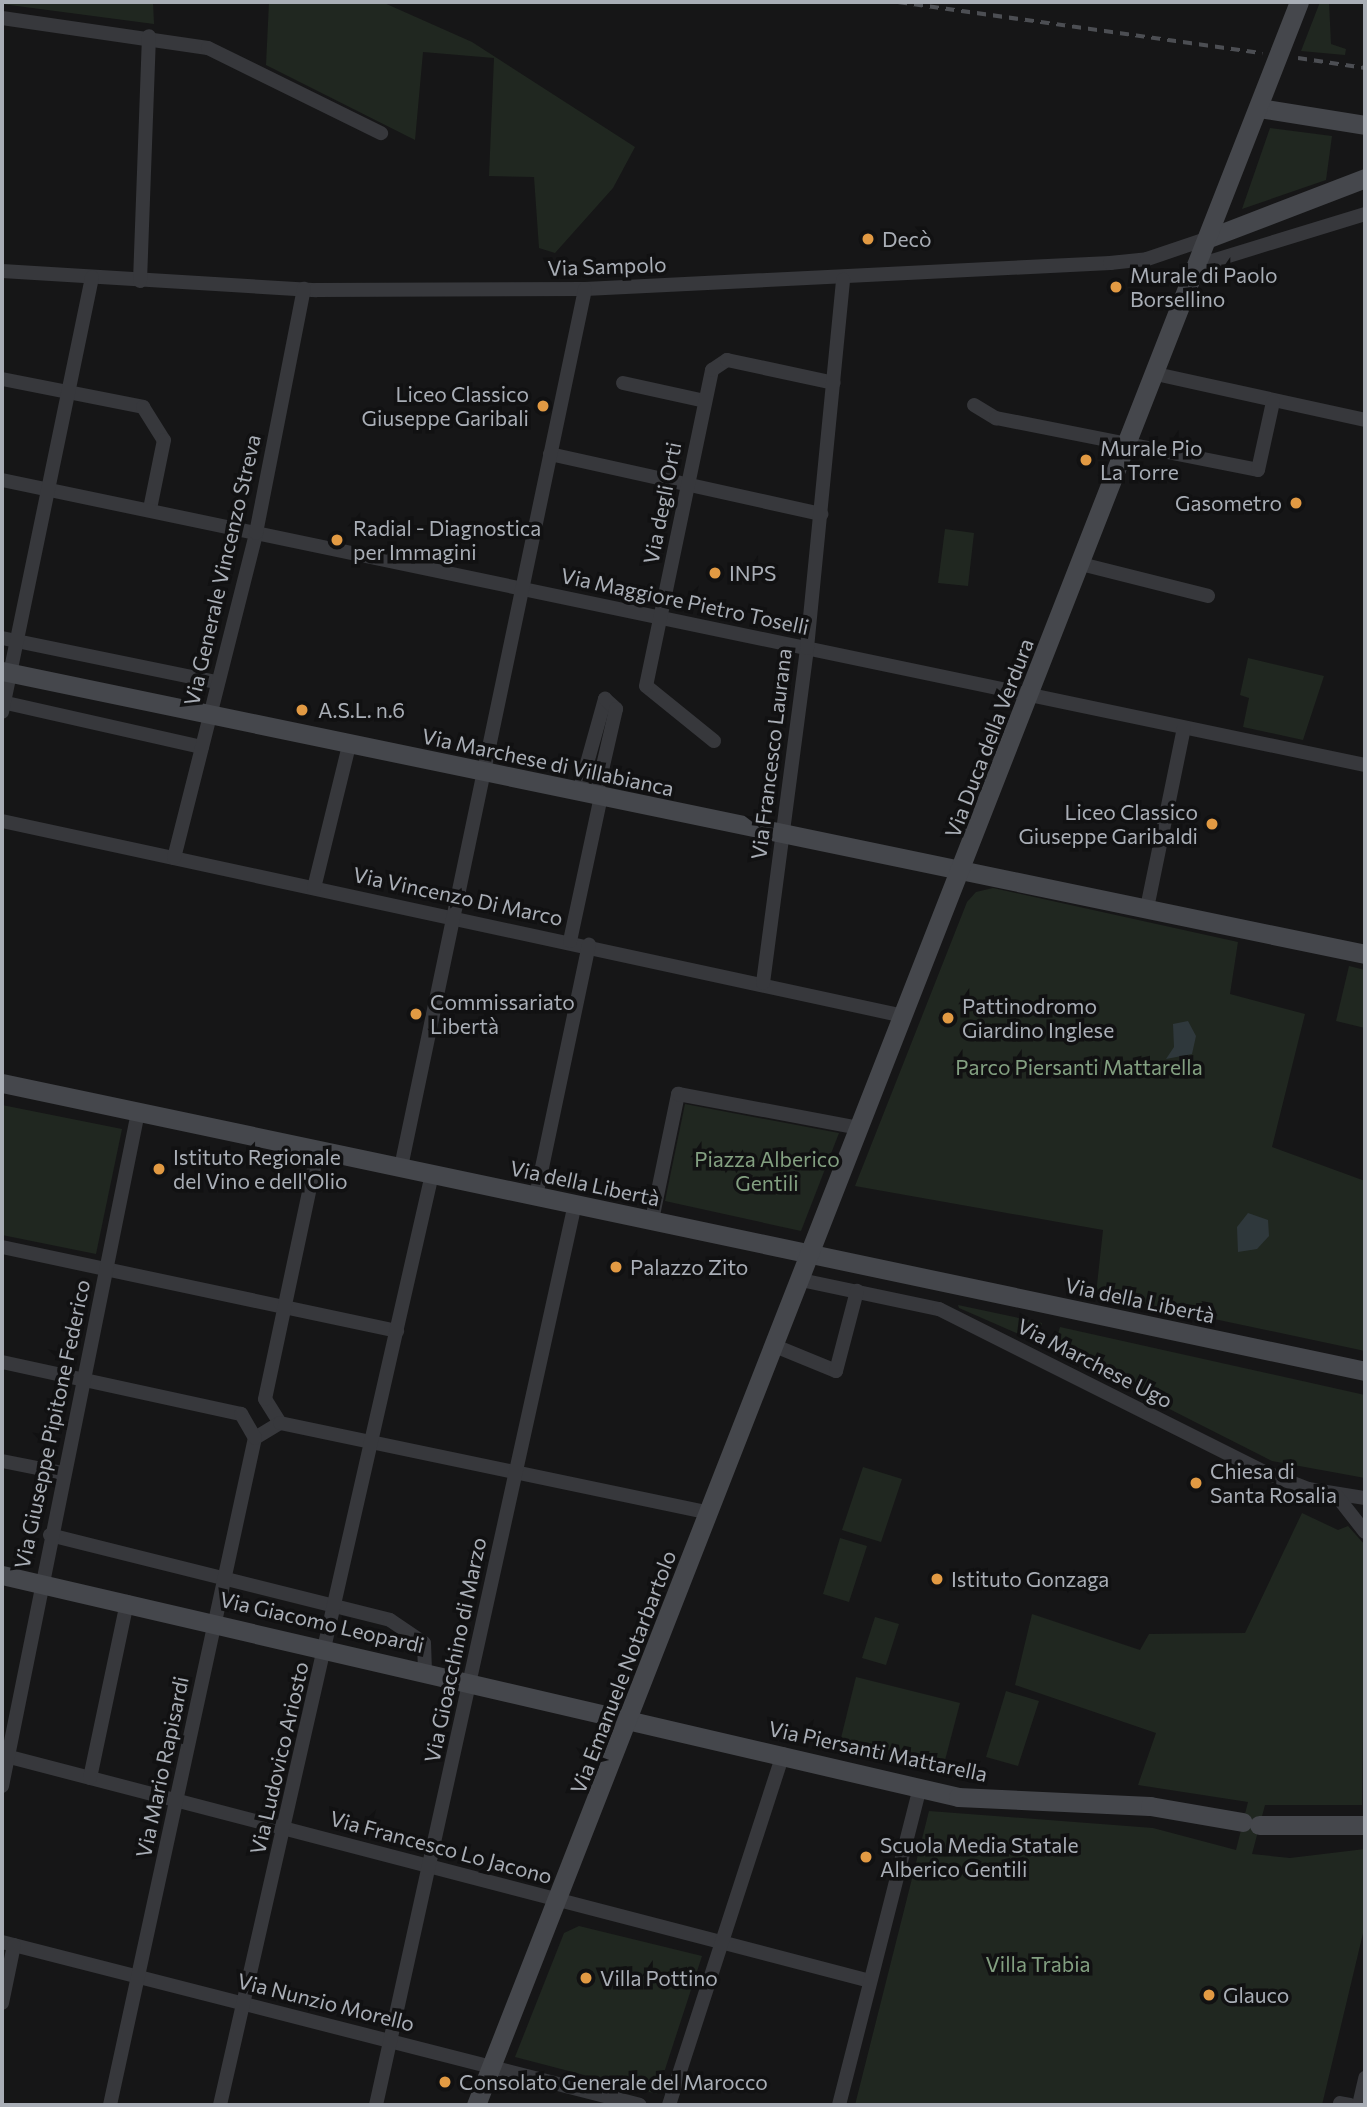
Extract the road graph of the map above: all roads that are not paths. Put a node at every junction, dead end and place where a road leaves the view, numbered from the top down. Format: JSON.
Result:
{"nodes":[{"id":1,"x":1299,"y":2,"type":"edge"},
{"id":2,"x":2,"y":19,"type":"edge"},
{"id":3,"x":149,"y":36,"type":"junction"},
{"id":4,"x":1258,"y":108,"type":"junction"},
{"id":5,"x":1365,"y":125,"type":"edge"},
{"id":6,"x":381,"y":134,"type":"dead end"},
{"id":7,"x":1365,"y":177,"type":"edge"},
{"id":8,"x":1365,"y":214,"type":"edge"},
{"id":9,"x":1209,"y":238,"type":"junction"},
{"id":10,"x":1199,"y":265,"type":"junction"},
{"id":11,"x":2,"y":271,"type":"edge"},
{"id":12,"x":92,"y":277,"type":"junction"},
{"id":13,"x":141,"y":278,"type":"junction"},
{"id":14,"x":844,"y":280,"type":"junction"},
{"id":15,"x":304,"y":289,"type":"junction"},
{"id":16,"x":585,"y":289,"type":"junction"},
{"id":17,"x":1156,"y":374,"type":"junction"},
{"id":18,"x":2,"y":379,"type":"edge"},
{"id":19,"x":623,"y":383,"type":"dead end"},
{"id":20,"x":834,"y":383,"type":"junction"},
{"id":21,"x":67,"y":394,"type":"junction"},
{"id":22,"x":705,"y":401,"type":"junction"},
{"id":23,"x":1273,"y":402,"type":"junction"},
{"id":24,"x":974,"y":405,"type":"dead end"},
{"id":25,"x":1365,"y":420,"type":"edge"},
{"id":26,"x":1128,"y":446,"type":"junction"},
{"id":27,"x":550,"y":454,"type":"junction"},
{"id":28,"x":2,"y":480,"type":"edge"},
{"id":29,"x":687,"y":484,"type":"junction"},
{"id":30,"x":49,"y":490,"type":"junction"},
{"id":31,"x":150,"y":509,"type":"junction"},
{"id":32,"x":821,"y":514,"type":"junction"},
{"id":33,"x":256,"y":533,"type":"junction"},
{"id":34,"x":1082,"y":564,"type":"junction"},
{"id":35,"x":522,"y":587,"type":"junction"},
{"id":36,"x":1208,"y":596,"type":"dead end"},
{"id":37,"x":661,"y":618,"type":"junction"},
{"id":38,"x":2,"y":638,"type":"edge"},
{"id":39,"x":17,"y":641,"type":"junction"},
{"id":40,"x":807,"y":648,"type":"junction"},
{"id":41,"x":6,"y":676,"type":"edge"},
{"id":42,"x":218,"y":682,"type":"junction"},
{"id":43,"x":1030,"y":696,"type":"junction"},
{"id":44,"x":2,"y":706,"type":"edge"},
{"id":45,"x":209,"y":718,"type":"junction"},
{"id":46,"x":1184,"y":728,"type":"junction"},
{"id":47,"x":713,"y":741,"type":"dead end"},
{"id":48,"x":202,"y":747,"type":"junction"},
{"id":49,"x":348,"y":747,"type":"junction"},
{"id":50,"x":1365,"y":765,"type":"edge"},
{"id":51,"x":483,"y":775,"type":"junction"},
{"id":52,"x":594,"y":797,"type":"junction"},
{"id":53,"x":2,"y":821,"type":"edge"},
{"id":54,"x":781,"y":837,"type":"junction"},
{"id":55,"x":174,"y":858,"type":"junction"},
{"id":56,"x":960,"y":875,"type":"junction"},
{"id":57,"x":313,"y":888,"type":"junction"},
{"id":58,"x":1147,"y":908,"type":"junction"},
{"id":59,"x":454,"y":917,"type":"junction"},
{"id":60,"x":570,"y":941,"type":"junction"},
{"id":61,"x":589,"y":945,"type":"junction"},
{"id":62,"x":1365,"y":954,"type":"edge"},
{"id":63,"x":763,"y":983,"type":"junction"},
{"id":64,"x":904,"y":1016,"type":"junction"},
{"id":65,"x":2,"y":1083,"type":"edge"},
{"id":66,"x":138,"y":1112,"type":"junction"},
{"id":67,"x":860,"y":1128,"type":"junction"},
{"id":68,"x":318,"y":1149,"type":"junction"},
{"id":69,"x":401,"y":1167,"type":"junction"},
{"id":70,"x":432,"y":1174,"type":"junction"},
{"id":71,"x":536,"y":1196,"type":"junction"},
{"id":72,"x":575,"y":1204,"type":"junction"},
{"id":73,"x":652,"y":1220,"type":"junction"},
{"id":74,"x":2,"y":1247,"type":"edge"},
{"id":75,"x":811,"y":1254,"type":"junction"},
{"id":76,"x":106,"y":1268,"type":"junction"},
{"id":77,"x":801,"y":1280,"type":"junction"},
{"id":78,"x":857,"y":1291,"type":"junction"},
{"id":79,"x":285,"y":1306,"type":"junction"},
{"id":80,"x":397,"y":1331,"type":"junction"},
{"id":81,"x":775,"y":1346,"type":"junction"},
{"id":82,"x":2,"y":1362,"type":"edge"},
{"id":83,"x":1365,"y":1371,"type":"edge"},
{"id":84,"x":82,"y":1379,"type":"junction"},
{"id":85,"x":265,"y":1399,"type":"junction"},
{"id":86,"x":241,"y":1414,"type":"junction"},
{"id":87,"x":280,"y":1423,"type":"junction"},
{"id":88,"x":254,"y":1438,"type":"junction"},
{"id":89,"x":372,"y":1443,"type":"junction"},
{"id":90,"x":2,"y":1461,"type":"edge"},
{"id":91,"x":62,"y":1472,"type":"junction"},
{"id":92,"x":515,"y":1472,"type":"junction"},
{"id":93,"x":1336,"y":1494,"type":"junction"},
{"id":94,"x":1365,"y":1498,"type":"edge"},
{"id":95,"x":710,"y":1513,"type":"junction"},
{"id":96,"x":1365,"y":1532,"type":"edge"},
{"id":97,"x":50,"y":1535,"type":"junction"},
{"id":98,"x":225,"y":1575,"type":"junction"},
{"id":99,"x":2,"y":1576,"type":"edge"},
{"id":100,"x":40,"y":1584,"type":"junction"},
{"id":101,"x":127,"y":1602,"type":"junction"},
{"id":102,"x":336,"y":1602,"type":"junction"},
{"id":103,"x":215,"y":1620,"type":"junction"},
{"id":104,"x":326,"y":1646,"type":"junction"},
{"id":105,"x":425,"y":1669,"type":"junction"},
{"id":106,"x":470,"y":1679,"type":"junction"},
{"id":107,"x":631,"y":1718,"type":"junction"},
{"id":108,"x":783,"y":1754,"type":"junction"},
{"id":109,"x":5,"y":1756,"type":"edge"},
{"id":110,"x":90,"y":1779,"type":"junction"},
{"id":111,"x":2,"y":1786,"type":"edge"},
{"id":112,"x":920,"y":1788,"type":"junction"},
{"id":113,"x":175,"y":1800,"type":"junction"},
{"id":114,"x":1365,"y":1825,"type":"edge"},
{"id":115,"x":284,"y":1828,"type":"junction"},
{"id":116,"x":429,"y":1866,"type":"junction"},
{"id":117,"x":558,"y":1899,"type":"junction"},
{"id":118,"x":723,"y":1942,"type":"junction"},
{"id":119,"x":8,"y":1944,"type":"edge"},
{"id":120,"x":5,"y":1972,"type":"edge"},
{"id":121,"x":139,"y":1976,"type":"junction"},
{"id":122,"x":870,"y":1981,"type":"junction"},
{"id":123,"x":244,"y":2002,"type":"junction"},
{"id":124,"x":2,"y":2003,"type":"edge"},
{"id":125,"x":390,"y":2040,"type":"junction"},
{"id":126,"x":491,"y":2067,"type":"junction"},
{"id":127,"x":1365,"y":2078,"type":"edge"},
{"id":128,"x":110,"y":2105,"type":"edge"},
{"id":129,"x":220,"y":2105,"type":"edge"},
{"id":130,"x":376,"y":2105,"type":"edge"},
{"id":131,"x":476,"y":2105,"type":"edge"},
{"id":132,"x":640,"y":2105,"type":"edge"},
{"id":133,"x":669,"y":2105,"type":"edge"},
{"id":134,"x":839,"y":2105,"type":"edge"},
{"id":135,"x":1359,"y":2105,"type":"edge"}],
"edges":[{"from":1,"to":4,"type":"street","name":"Via Duca della Verdura"},
{"from":2,"to":3,"type":"street"},
{"from":3,"to":6,"type":"street"},
{"from":3,"to":13,"type":"street"},
{"from":4,"to":5,"type":"street"},
{"from":4,"to":9,"type":"street","name":"Via Duca della Verdura"},
{"from":7,"to":9,"type":"street"},
{"from":8,"to":10,"type":"street"},
{"from":9,"to":10,"type":"street","name":"Via Duca della Verdura"},
{"from":9,"to":14,"type":"street","name":"Via Sampolo"},
{"from":10,"to":17,"type":"street","name":"Via Duca della Verdura"},
{"from":11,"to":12,"type":"street","name":"Via Sampolo"},
{"from":12,"to":13,"type":"street","name":"Via Sampolo"},
{"from":12,"to":21,"type":"street"},
{"from":13,"to":15,"type":"street","name":"Via Sampolo"},
{"from":14,"to":16,"type":"street","name":"Via Sampolo"},
{"from":14,"to":20,"type":"street","name":"Via Francesco Laurana"},
{"from":15,"to":16,"type":"street","name":"Via Sampolo"},
{"from":15,"to":33,"type":"street","name":"Via Generale Vincenzo Streva"},
{"from":16,"to":27,"type":"street"},
{"from":17,"to":23,"type":"street"},
{"from":17,"to":26,"type":"street","name":"Via Duca della Verdura"},
{"from":18,"to":21,"type":"street"},
{"from":19,"to":22,"type":"street"},
{"from":20,"to":22,"type":"street","name":"Via degli Orti"},
{"from":20,"to":32,"type":"street","name":"Via Francesco Laurana"},
{"from":21,"to":30,"type":"street"},
{"from":21,"to":31,"type":"street"},
{"from":22,"to":29,"type":"street","name":"Via degli Orti"},
{"from":23,"to":25,"type":"street"},
{"from":23,"to":26,"type":"street"},
{"from":24,"to":26,"type":"street"},
{"from":26,"to":34,"type":"street","name":"Via Duca della Verdura"},
{"from":27,"to":29,"type":"street"},
{"from":27,"to":35,"type":"street"},
{"from":28,"to":30,"type":"street","name":"Via Maggiore Pietro Toselli"},
{"from":29,"to":32,"type":"street"},
{"from":29,"to":37,"type":"street","name":"Via degli Orti"},
{"from":30,"to":31,"type":"street","name":"Via Maggiore Pietro Toselli"},
{"from":30,"to":39,"type":"street"},
{"from":31,"to":33,"type":"street","name":"Via Maggiore Pietro Toselli"},
{"from":32,"to":40,"type":"street","name":"Via Francesco Laurana"},
{"from":33,"to":35,"type":"street","name":"Via Maggiore Pietro Toselli"},
{"from":33,"to":42,"type":"street","name":"Via Generale Vincenzo Streva"},
{"from":34,"to":36,"type":"street"},
{"from":34,"to":43,"type":"street","name":"Via Duca della Verdura"},
{"from":35,"to":37,"type":"street","name":"Via Maggiore Pietro Toselli"},
{"from":35,"to":51,"type":"street"},
{"from":37,"to":40,"type":"street","name":"Via Maggiore Pietro Toselli"},
{"from":37,"to":47,"type":"street","name":"Via degli Orti"},
{"from":38,"to":39,"type":"street"},
{"from":39,"to":41,"type":"street"},
{"from":39,"to":42,"type":"street"},
{"from":40,"to":43,"type":"street","name":"Via Maggiore Pietro Toselli"},
{"from":40,"to":54,"type":"street","name":"Via Francesco Laurana"},
{"from":41,"to":44,"type":"street"},
{"from":41,"to":45,"type":"street","name":"Via Marchese di Villabianca"},
{"from":42,"to":45,"type":"street","name":"Via Generale Vincenzo Streva"},
{"from":43,"to":46,"type":"street","name":"Via Maggiore Pietro Toselli"},
{"from":43,"to":56,"type":"street","name":"Via Duca della Verdura"},
{"from":44,"to":48,"type":"street"},
{"from":45,"to":48,"type":"street","name":"Via Generale Vincenzo Streva"},
{"from":45,"to":49,"type":"street","name":"Via Marchese di Villabianca"},
{"from":46,"to":50,"type":"street","name":"Via Maggiore Pietro Toselli"},
{"from":46,"to":58,"type":"street"},
{"from":48,"to":55,"type":"street","name":"Via Generale Vincenzo Streva"},
{"from":49,"to":51,"type":"street","name":"Via Marchese di Villabianca"},
{"from":49,"to":57,"type":"street"},
{"from":51,"to":52,"type":"street","name":"Via Marchese di Villabianca"},
{"from":51,"to":59,"type":"street"},
{"from":52,"to":52,"type":"street"},
{"from":52,"to":54,"type":"street","name":"Via Marchese di Villabianca"},
{"from":52,"to":60,"type":"street"},
{"from":53,"to":55,"type":"street","name":"Via Vincenzo Di Marco"},
{"from":54,"to":56,"type":"street","name":"Via Marchese di Villabianca"},
{"from":54,"to":63,"type":"street","name":"Via Francesco Laurana"},
{"from":55,"to":57,"type":"street","name":"Via Vincenzo Di Marco"},
{"from":56,"to":58,"type":"street","name":"Via Marchese di Villabianca"},
{"from":56,"to":64,"type":"street","name":"Via Duca della Verdura"},
{"from":57,"to":59,"type":"street","name":"Via Vincenzo Di Marco"},
{"from":58,"to":62,"type":"street","name":"Via Marchese di Villabianca"},
{"from":59,"to":60,"type":"street","name":"Via Vincenzo Di Marco"},
{"from":59,"to":69,"type":"street"},
{"from":60,"to":61,"type":"street","name":"Via Vincenzo Di Marco"},
{"from":61,"to":63,"type":"street","name":"Via Vincenzo Di Marco"},
{"from":61,"to":71,"type":"street"},
{"from":63,"to":64,"type":"street","name":"Via Vincenzo Di Marco"},
{"from":64,"to":67,"type":"street","name":"Via Duca della Verdura"},
{"from":65,"to":66,"type":"street","name":"Via della Libertà"},
{"from":66,"to":68,"type":"street","name":"Via della Libertà"},
{"from":66,"to":76,"type":"street","name":"Via Giuseppe Pipitone Federico"},
{"from":67,"to":73,"type":"street"},
{"from":67,"to":75,"type":"street","name":"Via Duca della Verdura"},
{"from":68,"to":69,"type":"street","name":"Via della Libertà"},
{"from":68,"to":79,"type":"street"},
{"from":69,"to":70,"type":"street","name":"Via della Libertà"},
{"from":70,"to":71,"type":"street","name":"Via della Libertà"},
{"from":70,"to":80,"type":"street","name":"Via Ludovico Ariosto"},
{"from":71,"to":72,"type":"street","name":"Via della Libertà"},
{"from":72,"to":73,"type":"street","name":"Via della Libertà"},
{"from":72,"to":92,"type":"street","name":"Via Gioacchino di Marzo"},
{"from":73,"to":75,"type":"street","name":"Via della Libertà"},
{"from":74,"to":76,"type":"street"},
{"from":75,"to":77,"type":"street","name":"Via Emanuele Notarbartolo"},
{"from":75,"to":83,"type":"street","name":"Via della Libertà"},
{"from":76,"to":79,"type":"street"},
{"from":76,"to":84,"type":"street","name":"Via Giuseppe Pipitone Federico"},
{"from":77,"to":78,"type":"street","name":"Via Marchese Ugo"},
{"from":77,"to":81,"type":"street","name":"Via Emanuele Notarbartolo"},
{"from":78,"to":81,"type":"street"},
{"from":78,"to":93,"type":"street","name":"Via Marchese Ugo"},
{"from":79,"to":80,"type":"street"},
{"from":79,"to":85,"type":"street"},
{"from":80,"to":89,"type":"street","name":"Via Ludovico Ariosto"},
{"from":81,"to":95,"type":"street","name":"Via Emanuele Notarbartolo"},
{"from":82,"to":84,"type":"street"},
{"from":84,"to":86,"type":"street"},
{"from":84,"to":91,"type":"street","name":"Via Giuseppe Pipitone Federico"},
{"from":85,"to":86,"type":"street"},
{"from":85,"to":87,"type":"street"},
{"from":86,"to":88,"type":"street"},
{"from":87,"to":88,"type":"street"},
{"from":87,"to":89,"type":"street"},
{"from":88,"to":98,"type":"street","name":"Via Mario Rapisardi"},
{"from":89,"to":92,"type":"street"},
{"from":89,"to":102,"type":"street","name":"Via Ludovico Ariosto"},
{"from":90,"to":91,"type":"street"},
{"from":91,"to":97,"type":"street","name":"Via Giuseppe Pipitone Federico"},
{"from":92,"to":95,"type":"street"},
{"from":92,"to":106,"type":"street","name":"Via Gioacchino di Marzo"},
{"from":93,"to":94,"type":"street","name":"Via Marchese Ugo"},
{"from":93,"to":96,"type":"street"},
{"from":95,"to":107,"type":"street","name":"Via Emanuele Notarbartolo"},
{"from":97,"to":98,"type":"street"},
{"from":97,"to":100,"type":"street","name":"Via Giuseppe Pipitone Federico"},
{"from":98,"to":102,"type":"street"},
{"from":98,"to":103,"type":"street","name":"Via Mario Rapisardi"},
{"from":99,"to":100,"type":"street","name":"Via Giacomo Leopardi"},
{"from":100,"to":101,"type":"street","name":"Via Giacomo Leopardi"},
{"from":100,"to":109,"type":"street","name":"Via Giuseppe Pipitone Federico"},
{"from":101,"to":103,"type":"street","name":"Via Giacomo Leopardi"},
{"from":101,"to":110,"type":"street"},
{"from":102,"to":104,"type":"street","name":"Via Ludovico Ariosto"},
{"from":102,"to":105,"type":"street"},
{"from":103,"to":104,"type":"street","name":"Via Giacomo Leopardi"},
{"from":103,"to":113,"type":"street","name":"Via Mario Rapisardi"},
{"from":104,"to":105,"type":"street","name":"Via Giacomo Leopardi"},
{"from":104,"to":115,"type":"street","name":"Via Ludovico Ariosto"},
{"from":105,"to":106,"type":"street","name":"Via Giacomo Leopardi"},
{"from":106,"to":107,"type":"street","name":"Via Giacomo Leopardi"},
{"from":106,"to":116,"type":"street","name":"Via Gioacchino di Marzo"},
{"from":107,"to":108,"type":"street","name":"Via Piersanti Mattarella"},
{"from":107,"to":117,"type":"street","name":"Via Emanuele Notarbartolo"},
{"from":108,"to":112,"type":"street","name":"Via Piersanti Mattarella"},
{"from":108,"to":118,"type":"street"},
{"from":109,"to":110,"type":"street","name":"Via Francesco Lo Jacono"},
{"from":109,"to":111,"type":"street","name":"Via Giuseppe Pipitone Federico"},
{"from":110,"to":113,"type":"street","name":"Via Francesco Lo Jacono"},
{"from":112,"to":114,"type":"street","name":"Via Piersanti Mattarella"},
{"from":112,"to":122,"type":"street"},
{"from":113,"to":115,"type":"street","name":"Via Francesco Lo Jacono"},
{"from":113,"to":121,"type":"street","name":"Via Mario Rapisardi"},
{"from":115,"to":116,"type":"street","name":"Via Francesco Lo Jacono"},
{"from":115,"to":123,"type":"street","name":"Via Ludovico Ariosto"},
{"from":116,"to":117,"type":"street","name":"Via Francesco Lo Jacono"},
{"from":116,"to":125,"type":"street","name":"Via Gioacchino di Marzo"},
{"from":117,"to":118,"type":"street","name":"Via Francesco Lo Jacono"},
{"from":117,"to":126,"type":"street","name":"Via Emanuele Notarbartolo"},
{"from":118,"to":122,"type":"street","name":"Via Francesco Lo Jacono"},
{"from":118,"to":133,"type":"street"},
{"from":119,"to":120,"type":"street"},
{"from":119,"to":121,"type":"street","name":"Via Nunzio Morello"},
{"from":120,"to":124,"type":"street"},
{"from":121,"to":123,"type":"street","name":"Via Nunzio Morello"},
{"from":121,"to":128,"type":"street","name":"Via Mario Rapisardi"},
{"from":122,"to":134,"type":"street"},
{"from":123,"to":125,"type":"street","name":"Via Nunzio Morello"},
{"from":123,"to":129,"type":"street","name":"Via Ludovico Ariosto"},
{"from":125,"to":126,"type":"street","name":"Via Nunzio Morello"},
{"from":125,"to":130,"type":"street","name":"Via Gioacchino di Marzo"},
{"from":126,"to":131,"type":"street","name":"Via Emanuele Notarbartolo"},
{"from":126,"to":132,"type":"street","name":"Via Nunzio Morello"},
{"from":127,"to":135,"type":"street"}]}
